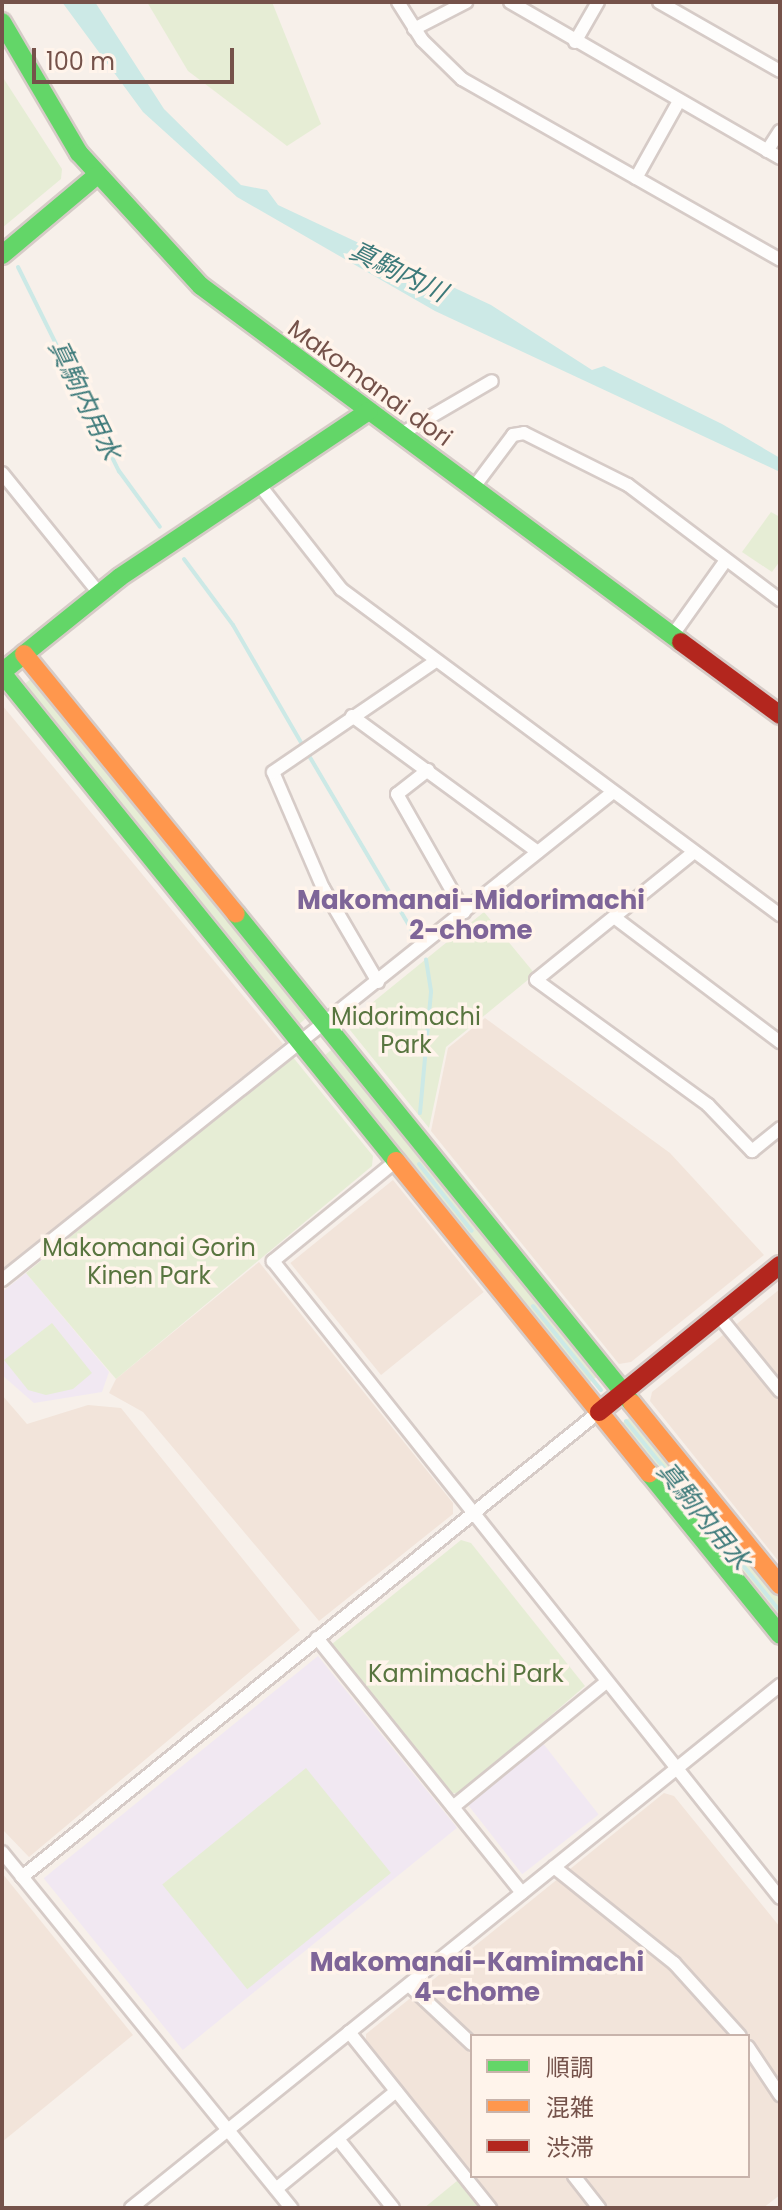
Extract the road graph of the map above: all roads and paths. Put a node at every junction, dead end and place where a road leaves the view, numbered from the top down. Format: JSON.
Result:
{"nodes":[{"id":1,"x":5,"y":2,"type":"edge"},
{"id":2,"x":398,"y":2,"type":"edge"},
{"id":3,"x":466,"y":2,"type":"edge"},
{"id":4,"x":510,"y":2,"type":"edge"},
{"id":5,"x":598,"y":2,"type":"edge"},
{"id":6,"x":659,"y":2,"type":"edge"},
{"id":7,"x":2,"y":9,"type":"edge"},
{"id":8,"x":2,"y":22,"type":"edge"},
{"id":9,"x":414,"y":29,"type":"junction"},
{"id":10,"x":575,"y":42,"type":"junction"},
{"id":11,"x":780,"y":71,"type":"edge"},
{"id":12,"x":679,"y":101,"type":"junction"},
{"id":13,"x":780,"y":131,"type":"edge"},
{"id":14,"x":767,"y":151,"type":"junction"},
{"id":15,"x":780,"y":158,"type":"edge"},
{"id":16,"x":96,"y":176,"type":"junction"},
{"id":17,"x":636,"y":178,"type":"junction"},
{"id":18,"x":2,"y":255,"type":"edge"},
{"id":19,"x":780,"y":260,"type":"edge"},
{"id":20,"x":492,"y":381,"type":"dead end"},
{"id":21,"x":369,"y":411,"type":"junction"},
{"id":22,"x":401,"y":434,"type":"junction"},
{"id":23,"x":2,"y":473,"type":"edge"},
{"id":24,"x":258,"y":483,"type":"junction"},
{"id":25,"x":474,"y":487,"type":"junction"},
{"id":26,"x":726,"y":560,"type":"junction"},
{"id":27,"x":99,"y":593,"type":"junction"},
{"id":28,"x":780,"y":600,"type":"edge"},
{"id":29,"x":672,"y":636,"type":"junction"},
{"id":30,"x":24,"y":654,"type":"junction"},
{"id":31,"x":436,"y":661,"type":"junction"},
{"id":32,"x":2,"y":672,"type":"edge"},
{"id":33,"x":780,"y":715,"type":"edge"},
{"id":34,"x":352,"y":716,"type":"junction"},
{"id":35,"x":428,"y":770,"type":"junction"},
{"id":36,"x":613,"y":792,"type":"junction"},
{"id":37,"x":538,"y":852,"type":"junction"},
{"id":38,"x":694,"y":852,"type":"junction"},
{"id":39,"x":464,"y":912,"type":"junction"},
{"id":40,"x":780,"y":915,"type":"edge"},
{"id":41,"x":614,"y":917,"type":"junction"},
{"id":42,"x":378,"y":982,"type":"junction"},
{"id":43,"x":325,"y":1024,"type":"junction"},
{"id":44,"x":297,"y":1039,"type":"junction"},
{"id":45,"x":780,"y":1042,"type":"edge"},
{"id":46,"x":780,"y":1128,"type":"edge"},
{"id":47,"x":396,"y":1161,"type":"junction"},
{"id":48,"x":780,"y":1265,"type":"edge"},
{"id":49,"x":2,"y":1280,"type":"edge"},
{"id":50,"x":718,"y":1315,"type":"junction"},
{"id":51,"x":780,"y":1391,"type":"edge"},
{"id":52,"x":623,"y":1392,"type":"junction"},
{"id":53,"x":599,"y":1412,"type":"junction"},
{"id":54,"x":473,"y":1513,"type":"junction"},
{"id":55,"x":780,"y":1585,"type":"edge"},
{"id":56,"x":780,"y":1635,"type":"edge"},
{"id":57,"x":317,"y":1638,"type":"junction"},
{"id":58,"x":605,"y":1683,"type":"junction"},
{"id":59,"x":780,"y":1685,"type":"edge"},
{"id":60,"x":676,"y":1769,"type":"junction"},
{"id":61,"x":453,"y":1807,"type":"junction"},
{"id":62,"x":2,"y":1852,"type":"edge"},
{"id":63,"x":554,"y":1867,"type":"junction"},
{"id":64,"x":22,"y":1877,"type":"junction"},
{"id":65,"x":522,"y":1893,"type":"junction"},
{"id":66,"x":780,"y":1898,"type":"edge"},
{"id":67,"x":409,"y":1985,"type":"junction"},
{"id":68,"x":349,"y":2032,"type":"junction"},
{"id":69,"x":738,"y":2034,"type":"edge"},
{"id":70,"x":470,"y":2042,"type":"edge"},
{"id":71,"x":750,"y":2050,"type":"edge"},
{"id":72,"x":396,"y":2091,"type":"junction"},
{"id":73,"x":780,"y":2095,"type":"edge"},
{"id":74,"x":227,"y":2131,"type":"junction"},
{"id":75,"x":338,"y":2139,"type":"junction"},
{"id":76,"x":576,"y":2178,"type":"edge"},
{"id":77,"x":276,"y":2189,"type":"junction"},
{"id":78,"x":131,"y":2208,"type":"edge"},
{"id":79,"x":291,"y":2208,"type":"edge"},
{"id":80,"x":393,"y":2208,"type":"edge"},
{"id":81,"x":490,"y":2208,"type":"edge"},
{"id":82,"x":599,"y":2208,"type":"edge"}],
"edges":[{"from":1,"to":7,"type":"main road"},
{"from":2,"to":9,"type":"street"},
{"from":3,"to":9,"type":"street"},
{"from":4,"to":10,"type":"street"},
{"from":5,"to":10,"type":"street"},
{"from":6,"to":11,"type":"street"},
{"from":8,"to":16,"type":"main road","name":"Makomanai dori"},
{"from":9,"to":17,"type":"street"},
{"from":10,"to":12,"type":"street"},
{"from":12,"to":14,"type":"street"},
{"from":12,"to":17,"type":"street"},
{"from":13,"to":14,"type":"street"},
{"from":14,"to":15,"type":"street"},
{"from":16,"to":18,"type":"main road"},
{"from":16,"to":21,"type":"main road","name":"Makomanai dori"},
{"from":17,"to":19,"type":"street"},
{"from":20,"to":22,"type":"street"},
{"from":21,"to":22,"type":"main road","name":"Makomanai dori"},
{"from":21,"to":24,"type":"main road"},
{"from":22,"to":25,"type":"main road","name":"Makomanai dori"},
{"from":23,"to":27,"type":"street"},
{"from":24,"to":27,"type":"main road"},
{"from":24,"to":31,"type":"street"},
{"from":25,"to":26,"type":"street"},
{"from":25,"to":29,"type":"main road","name":"Makomanai dori"},
{"from":26,"to":28,"type":"street"},
{"from":26,"to":29,"type":"street"},
{"from":27,"to":30,"type":"main road"},
{"from":29,"to":33,"type":"main road","name":"Makomanai dori"},
{"from":30,"to":32,"type":"main road"},
{"from":30,"to":43,"type":"main road"},
{"from":31,"to":34,"type":"street"},
{"from":31,"to":36,"type":"street"},
{"from":32,"to":44,"type":"main road"},
{"from":34,"to":35,"type":"street"},
{"from":34,"to":42,"type":"street"},
{"from":35,"to":37,"type":"street"},
{"from":35,"to":39,"type":"street"},
{"from":36,"to":37,"type":"street"},
{"from":36,"to":38,"type":"street"},
{"from":37,"to":39,"type":"street"},
{"from":38,"to":40,"type":"street"},
{"from":38,"to":41,"type":"street"},
{"from":39,"to":42,"type":"street"},
{"from":41,"to":45,"type":"street"},
{"from":41,"to":46,"type":"street"},
{"from":42,"to":43,"type":"street"},
{"from":43,"to":44,"type":"street"},
{"from":43,"to":52,"type":"main road"},
{"from":44,"to":47,"type":"main road"},
{"from":44,"to":49,"type":"street"},
{"from":47,"to":53,"type":"main road"},
{"from":47,"to":54,"type":"street"},
{"from":48,"to":50,"type":"main road"},
{"from":50,"to":51,"type":"street"},
{"from":50,"to":52,"type":"main road"},
{"from":52,"to":53,"type":"main road"},
{"from":52,"to":55,"type":"main road"},
{"from":53,"to":54,"type":"street"},
{"from":53,"to":56,"type":"main road"},
{"from":54,"to":57,"type":"street"},
{"from":54,"to":58,"type":"street"},
{"from":57,"to":61,"type":"street"},
{"from":57,"to":64,"type":"street"},
{"from":58,"to":60,"type":"street"},
{"from":58,"to":61,"type":"street"},
{"from":59,"to":60,"type":"street"},
{"from":60,"to":63,"type":"street"},
{"from":60,"to":66,"type":"street"},
{"from":61,"to":65,"type":"street"},
{"from":62,"to":64,"type":"street"},
{"from":63,"to":65,"type":"street"},
{"from":63,"to":69,"type":"street"},
{"from":64,"to":74,"type":"street"},
{"from":65,"to":67,"type":"street"},
{"from":67,"to":68,"type":"street"},
{"from":67,"to":70,"type":"street"},
{"from":68,"to":72,"type":"street"},
{"from":68,"to":74,"type":"street"},
{"from":71,"to":73,"type":"street"},
{"from":72,"to":75,"type":"street"},
{"from":72,"to":81,"type":"street"},
{"from":74,"to":77,"type":"street"},
{"from":74,"to":78,"type":"street"},
{"from":75,"to":77,"type":"street"},
{"from":75,"to":80,"type":"street"},
{"from":76,"to":82,"type":"street"},
{"from":77,"to":79,"type":"street"}]}
